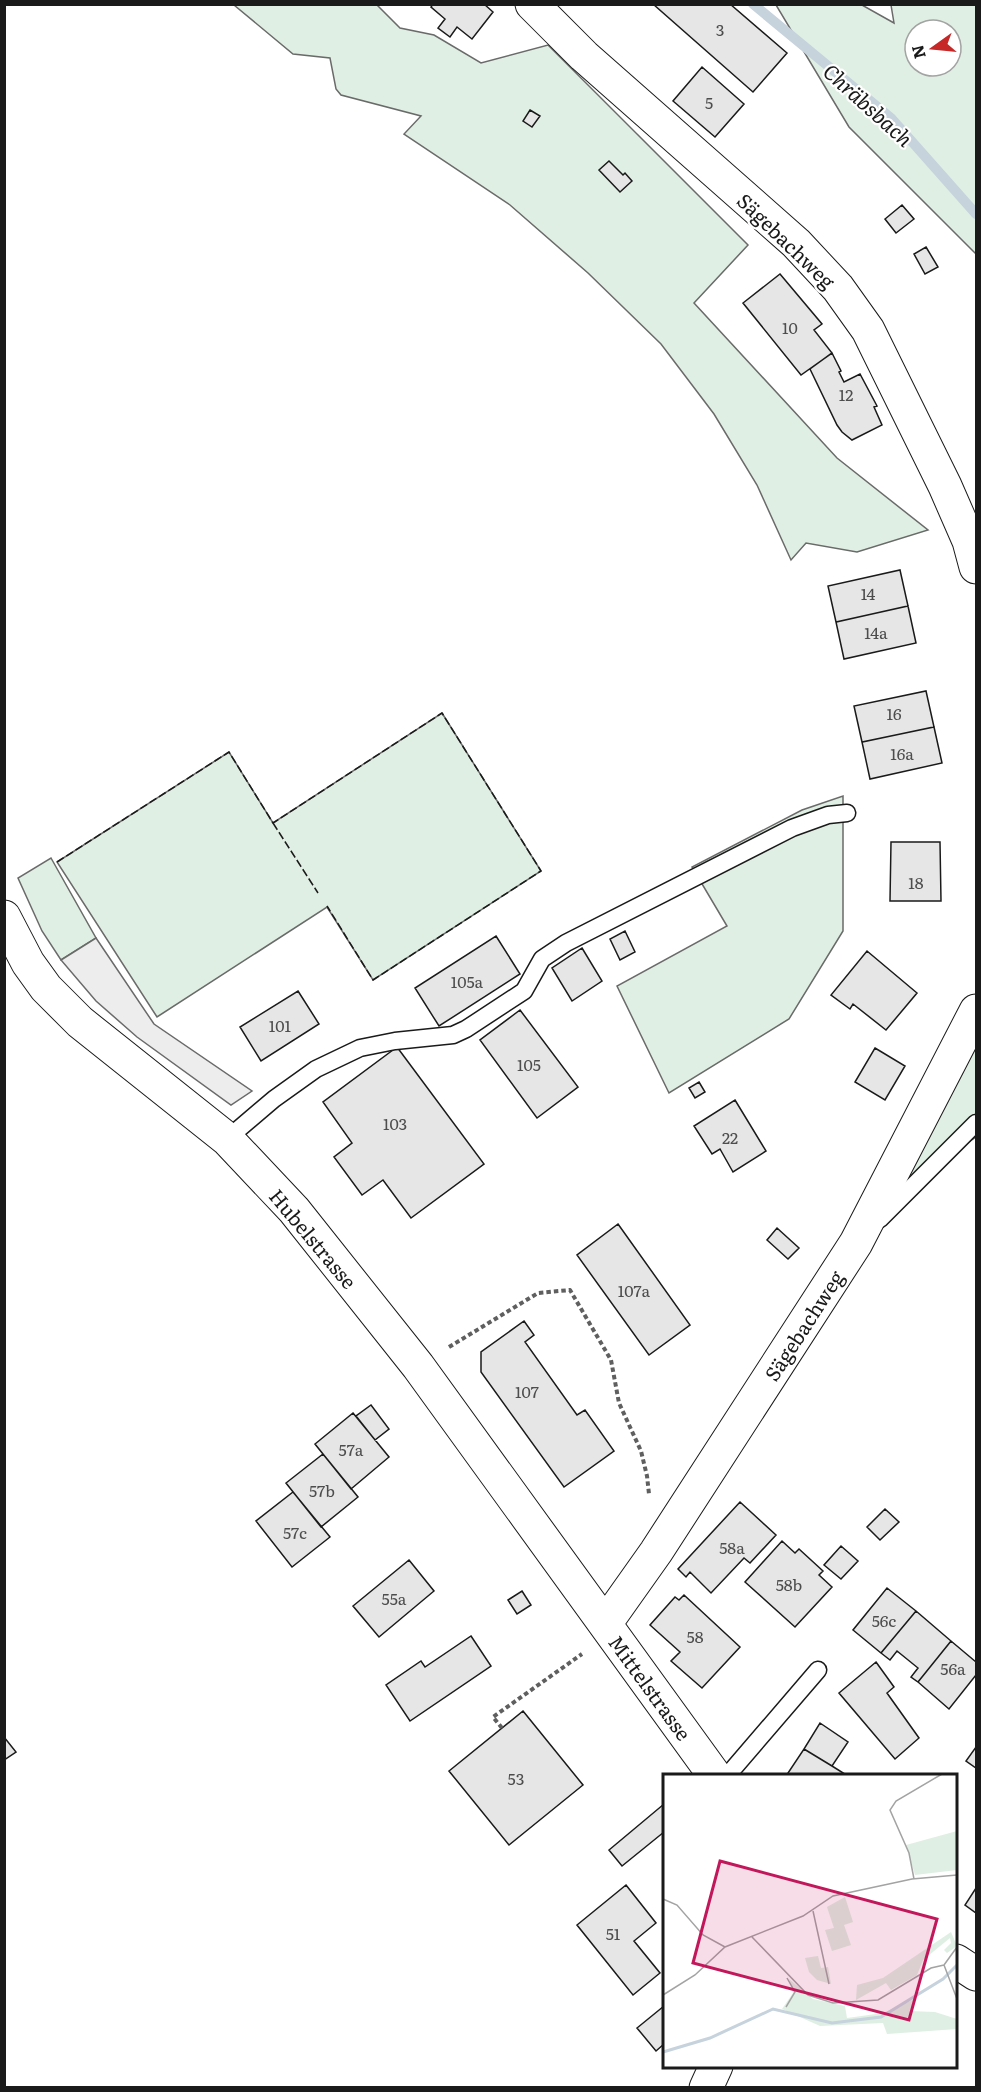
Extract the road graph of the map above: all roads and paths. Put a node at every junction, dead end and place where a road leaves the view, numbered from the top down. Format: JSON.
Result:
{"nodes":[{"id":1,"x":532,"y":4,"type":"edge"},
{"id":2,"x":976,"y":567,"type":"edge"},
{"id":3,"x":846,"y":813,"type":"dead end"},
{"id":4,"x":4,"y":917,"type":"edge"},
{"id":5,"x":976,"y":1011,"type":"edge"},
{"id":6,"x":976,"y":1124,"type":"edge"},
{"id":7,"x":227,"y":1139,"type":"junction"},
{"id":8,"x":856,"y":1243,"type":"junction"},
{"id":9,"x":418,"y":1366,"type":"junction"},
{"id":10,"x":650,"y":1497,"type":"dead end"},
{"id":11,"x":601,"y":1618,"type":"junction"},
{"id":12,"x":818,"y":1670,"type":"dead end"},
{"id":13,"x":502,"y":1728,"type":"dead end"},
{"id":14,"x":714,"y":1774,"type":"edge"},
{"id":15,"x":729,"y":1774,"type":"edge"},
{"id":16,"x":957,"y":1962,"type":"edge"},
{"id":17,"x":976,"y":1974,"type":"edge"},
{"id":18,"x":716,"y":2068,"type":"edge"},
{"id":19,"x":706,"y":2088,"type":"edge"}],
"edges":[{"from":1,"to":2,"type":"street","name":"Sägebachweg"},
{"from":3,"to":7,"type":"lane"},
{"from":4,"to":7,"type":"street","name":"Hubelstrasse"},
{"from":5,"to":8,"type":"street","name":"Sägebachweg"},
{"from":6,"to":8,"type":"lane"},
{"from":7,"to":9,"type":"street","name":"Hubelstrasse"},
{"from":8,"to":11,"type":"street","name":"Sägebachweg"},
{"from":9,"to":10,"type":"path"},
{"from":9,"to":11,"type":"street","name":"Hubelstrasse"},
{"from":11,"to":13,"type":"path"},
{"from":11,"to":14,"type":"street","name":"Mittelstrasse"},
{"from":12,"to":15,"type":"lane"},
{"from":16,"to":17,"type":"street"},
{"from":18,"to":19,"type":"street"}]}
